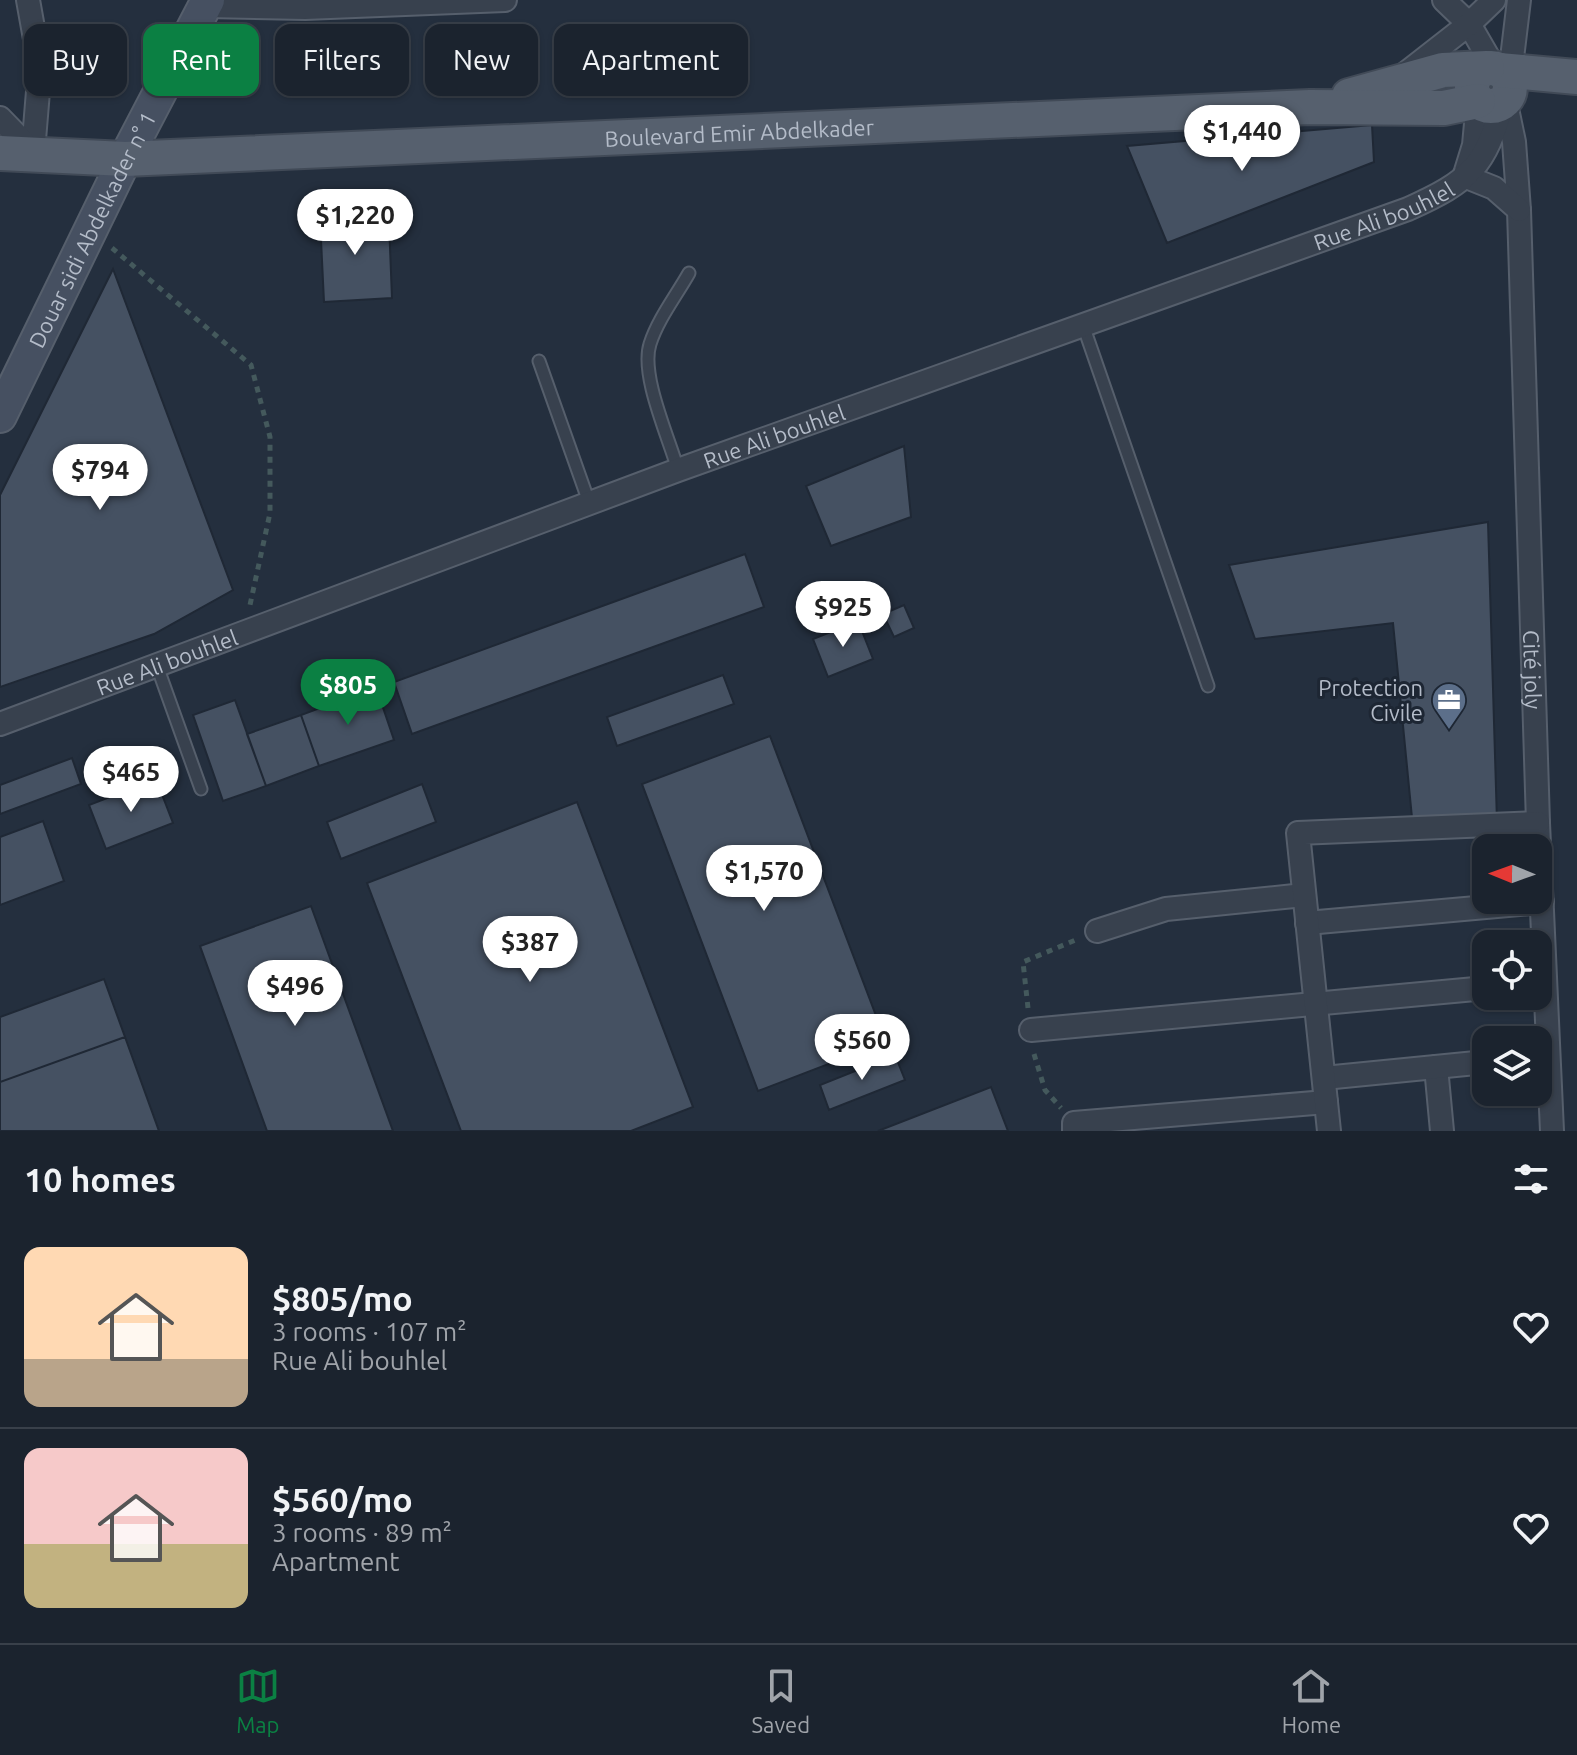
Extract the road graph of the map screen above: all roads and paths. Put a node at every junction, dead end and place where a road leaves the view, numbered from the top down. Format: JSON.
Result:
{"nodes":[{"id":1,"x":28,"y":0,"type":"edge"},
{"id":2,"x":505,"y":0,"type":"edge"},
{"id":3,"x":1444,"y":0,"type":"edge"},
{"id":4,"x":1494,"y":0,"type":"edge"},
{"id":5,"x":1519,"y":0,"type":"edge"},
{"id":6,"x":207,"y":3,"type":"edge"},
{"id":7,"x":1469,"y":24,"type":"junction"},
{"id":8,"x":1577,"y":79,"type":"edge"},
{"id":9,"x":1391,"y":84,"type":"junction"},
{"id":10,"x":1493,"y":84,"type":"junction"},
{"id":11,"x":1310,"y":107,"type":"junction"},
{"id":12,"x":0,"y":118,"type":"edge"},
{"id":13,"x":16,"y":152,"type":"edge"},
{"id":14,"x":125,"y":159,"type":"junction"},
{"id":15,"x":1464,"y":176,"type":"junction"},
{"id":16,"x":1519,"y":210,"type":"junction"},
{"id":17,"x":92,"y":230,"type":"junction"},
{"id":18,"x":689,"y":273,"type":"dead end"},
{"id":19,"x":1083,"y":325,"type":"junction"},
{"id":20,"x":539,"y":361,"type":"dead end"},
{"id":21,"x":0,"y":416,"type":"edge"},
{"id":22,"x":678,"y":470,"type":"junction"},
{"id":23,"x":590,"y":505,"type":"junction"},
{"id":24,"x":247,"y":634,"type":"junction"},
{"id":25,"x":157,"y":666,"type":"junction"},
{"id":26,"x":1208,"y":686,"type":"dead end"},
{"id":27,"x":0,"y":724,"type":"edge"},
{"id":28,"x":201,"y":789,"type":"dead end"},
{"id":29,"x":1538,"y":823,"type":"junction"},
{"id":30,"x":1539,"y":834,"type":"edge"},
{"id":31,"x":1304,"y":895,"type":"junction"},
{"id":32,"x":1472,"y":908,"type":"edge"},
{"id":33,"x":1307,"y":923,"type":"junction"},
{"id":34,"x":1097,"y":931,"type":"dead end"},
{"id":35,"x":1472,"y":989,"type":"edge"},
{"id":36,"x":1316,"y":1004,"type":"junction"},
{"id":37,"x":1031,"y":1030,"type":"dead end"},
{"id":38,"x":1472,"y":1063,"type":"edge"},
{"id":39,"x":1436,"y":1067,"type":"junction"},
{"id":40,"x":1324,"y":1078,"type":"junction"},
{"id":41,"x":1326,"y":1102,"type":"junction"},
{"id":42,"x":1549,"y":1106,"type":"edge"},
{"id":43,"x":1074,"y":1131,"type":"edge"},
{"id":44,"x":1329,"y":1131,"type":"edge"},
{"id":45,"x":1442,"y":1131,"type":"edge"},
{"id":46,"x":1552,"y":1131,"type":"edge"}],
"edges":[{"from":1,"to":13,"type":"street"},
{"from":2,"to":6,"type":"street"},
{"from":3,"to":7,"type":"street"},
{"from":4,"to":7,"type":"street"},
{"from":5,"to":10,"type":"street"},
{"from":6,"to":14,"type":"street","name":"Douar sidi Abdelkader n° 1"},
{"from":7,"to":9,"type":"street"},
{"from":7,"to":10,"type":"street"},
{"from":8,"to":10,"type":"main road"},
{"from":9,"to":10,"type":"main road"},
{"from":9,"to":11,"type":"main road"},
{"from":10,"to":11,"type":"main road","name":"Boulevard Emir Abdelkader"},
{"from":10,"to":15,"type":"street"},
{"from":10,"to":16,"type":"street","name":"Cité joly"},
{"from":11,"to":14,"type":"main road","name":"Boulevard Emir Abdelkader"},
{"from":12,"to":13,"type":"street"},
{"from":13,"to":14,"type":"main road","name":"Boulevard Emir Abdelkader"},
{"from":14,"to":17,"type":"street","name":"Douar sidi Abdelkader n° 1"},
{"from":15,"to":16,"type":"street"},
{"from":15,"to":19,"type":"street","name":"Rue Ali bouhlel"},
{"from":16,"to":29,"type":"street","name":"Cité joly"},
{"from":17,"to":21,"type":"street","name":"Douar sidi Abdelkader n° 1"},
{"from":17,"to":24,"type":"path"},
{"from":18,"to":22,"type":"lane"},
{"from":19,"to":22,"type":"street","name":"Rue Ali bouhlel"},
{"from":19,"to":26,"type":"lane"},
{"from":20,"to":23,"type":"lane"},
{"from":22,"to":23,"type":"street","name":"Rue Ali bouhlel"},
{"from":23,"to":24,"type":"street","name":"Rue Ali bouhlel"},
{"from":24,"to":25,"type":"street","name":"Rue Ali bouhlel"},
{"from":25,"to":27,"type":"street","name":"Rue Ali bouhlel"},
{"from":25,"to":28,"type":"lane"},
{"from":29,"to":30,"type":"street","name":"Cité joly"},
{"from":29,"to":31,"type":"street"},
{"from":31,"to":33,"type":"street"},
{"from":31,"to":34,"type":"street"},
{"from":32,"to":33,"type":"street"},
{"from":33,"to":36,"type":"street"},
{"from":35,"to":36,"type":"street"},
{"from":36,"to":37,"type":"street"},
{"from":36,"to":40,"type":"street"},
{"from":38,"to":39,"type":"street"},
{"from":39,"to":40,"type":"street"},
{"from":39,"to":45,"type":"street"},
{"from":40,"to":41,"type":"street"},
{"from":41,"to":43,"type":"street"},
{"from":41,"to":44,"type":"street"},
{"from":42,"to":46,"type":"street","name":"Cité joly"}]}
